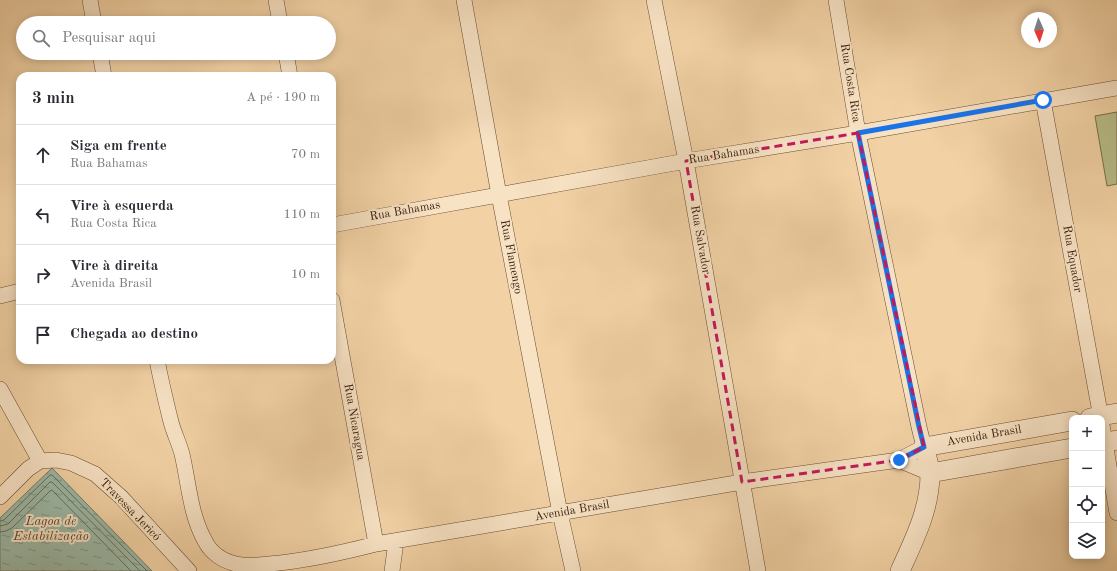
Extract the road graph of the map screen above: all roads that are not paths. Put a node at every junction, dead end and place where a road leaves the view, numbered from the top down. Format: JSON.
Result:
{"nodes":[{"id":1,"x":90,"y":0,"type":"edge"},
{"id":2,"x":276,"y":0,"type":"edge"},
{"id":3,"x":464,"y":0,"type":"edge"},
{"id":4,"x":654,"y":0,"type":"edge"},
{"id":5,"x":836,"y":0,"type":"edge"},
{"id":6,"x":93,"y":16,"type":"edge"},
{"id":7,"x":279,"y":16,"type":"edge"},
{"id":8,"x":101,"y":60,"type":"edge"},
{"id":9,"x":287,"y":60,"type":"edge"},
{"id":10,"x":103,"y":72,"type":"edge"},
{"id":11,"x":289,"y":72,"type":"edge"},
{"id":12,"x":1117,"y":88,"type":"edge"},
{"id":13,"x":1043,"y":100,"type":"junction"},
{"id":14,"x":858,"y":133,"type":"junction"},
{"id":15,"x":686,"y":160,"type":"junction"},
{"id":16,"x":500,"y":194,"type":"junction"},
{"id":17,"x":336,"y":224,"type":"edge"},
{"id":18,"x":16,"y":292,"type":"edge"},
{"id":19,"x":0,"y":296,"type":"edge"},
{"id":20,"x":336,"y":322,"type":"edge"},
{"id":21,"x":158,"y":364,"type":"edge"},
{"id":22,"x":0,"y":389,"type":"edge"},
{"id":23,"x":1102,"y":415,"type":"edge"},
{"id":24,"x":1069,"y":422,"type":"edge"},
{"id":25,"x":1105,"y":434,"type":"edge"},
{"id":26,"x":924,"y":447,"type":"junction"},
{"id":27,"x":1069,"y":449,"type":"edge"},
{"id":28,"x":899,"y":460,"type":"junction"},
{"id":29,"x":40,"y":462,"type":"junction"},
{"id":30,"x":930,"y":473,"type":"junction"},
{"id":31,"x":742,"y":482,"type":"junction"},
{"id":32,"x":0,"y":497,"type":"edge"},
{"id":33,"x":560,"y":513,"type":"junction"},
{"id":34,"x":1117,"y":513,"type":"edge"},
{"id":35,"x":396,"y":542,"type":"junction"},
{"id":36,"x":376,"y":544,"type":"junction"},
{"id":37,"x":189,"y":571,"type":"edge"},
{"id":38,"x":392,"y":571,"type":"edge"},
{"id":39,"x":573,"y":571,"type":"edge"},
{"id":40,"x":758,"y":571,"type":"edge"},
{"id":41,"x":900,"y":571,"type":"edge"}],
"edges":[{"from":1,"to":6,"type":"street"},
{"from":2,"to":7,"type":"street"},
{"from":3,"to":16,"type":"street","name":"Rua Flamengo"},
{"from":4,"to":15,"type":"street","name":"Rua Salvador"},
{"from":5,"to":14,"type":"street","name":"Rua Costa Rica"},
{"from":8,"to":10,"type":"street"},
{"from":9,"to":11,"type":"street"},
{"from":12,"to":13,"type":"street","name":"Rua Bahamas"},
{"from":13,"to":14,"type":"street","name":"Rua Bahamas"},
{"from":13,"to":23,"type":"street","name":"Rua Equador"},
{"from":14,"to":15,"type":"street","name":"Rua Bahamas"},
{"from":14,"to":26,"type":"street","name":"Rua Costa Rica"},
{"from":15,"to":16,"type":"street","name":"Rua Bahamas"},
{"from":15,"to":31,"type":"street","name":"Rua Salvador"},
{"from":16,"to":17,"type":"street","name":"Rua Bahamas"},
{"from":16,"to":33,"type":"street","name":"Rua Flamengo"},
{"from":18,"to":19,"type":"street"},
{"from":20,"to":36,"type":"street","name":"Rua Nicaragua"},
{"from":21,"to":36,"type":"street","name":"Avenida Brasil"},
{"from":22,"to":29,"type":"street"},
{"from":24,"to":26,"type":"street","name":"Avenida Brasil"},
{"from":25,"to":34,"type":"street","name":"Rua Equador"},
{"from":26,"to":28,"type":"street","name":"Avenida Brasil"},
{"from":26,"to":30,"type":"street"},
{"from":27,"to":30,"type":"street"},
{"from":28,"to":30,"type":"street"},
{"from":28,"to":31,"type":"street","name":"Avenida Brasil"},
{"from":29,"to":32,"type":"street"},
{"from":29,"to":37,"type":"street","name":"Travessa Jericó"},
{"from":30,"to":41,"type":"street"},
{"from":31,"to":33,"type":"street","name":"Avenida Brasil"},
{"from":31,"to":40,"type":"street","name":"Rua Salvador"},
{"from":33,"to":35,"type":"street","name":"Avenida Brasil"},
{"from":33,"to":39,"type":"street","name":"Rua Flamengo"},
{"from":35,"to":36,"type":"street","name":"Avenida Brasil"},
{"from":35,"to":38,"type":"street"}]}
